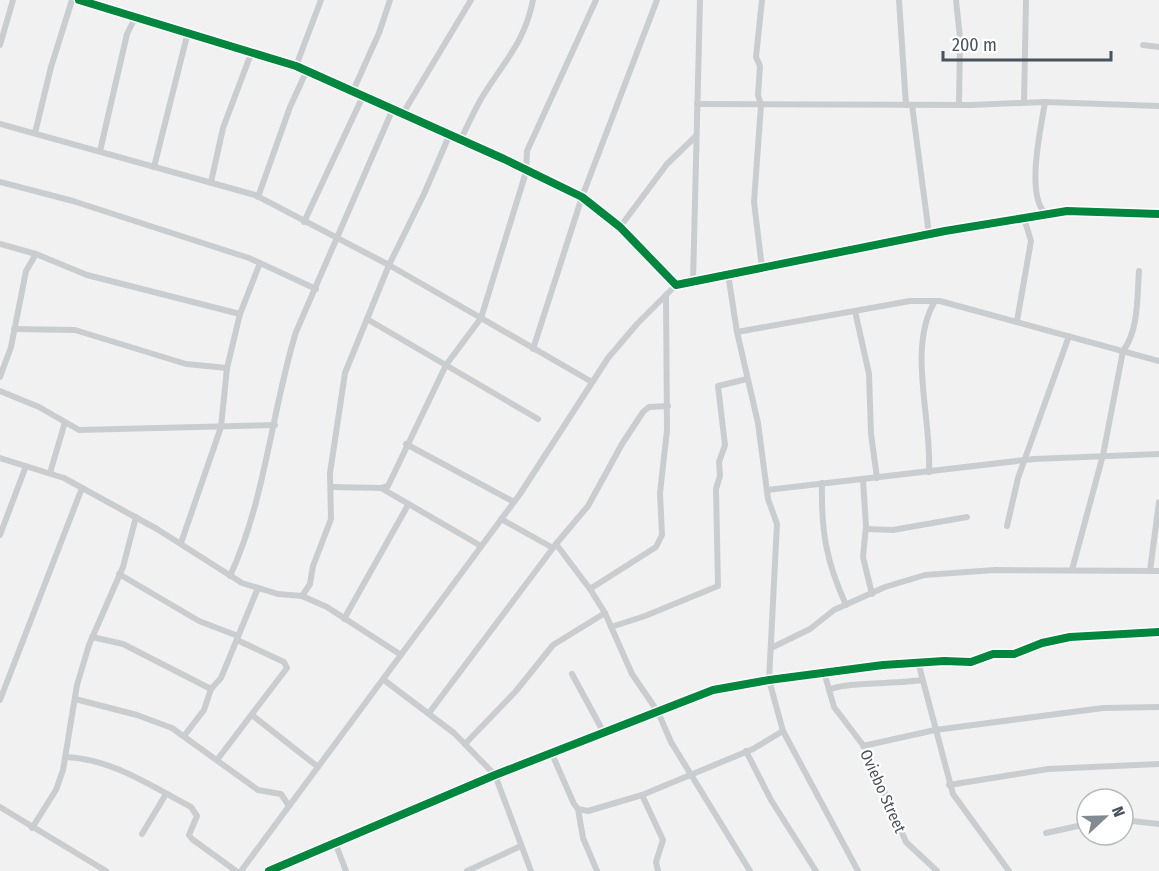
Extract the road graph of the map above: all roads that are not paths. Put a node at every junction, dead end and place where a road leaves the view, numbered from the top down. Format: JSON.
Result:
{"nodes":[{"id":1,"x":13,"y":0,"type":"edge"},
{"id":2,"x":72,"y":0,"type":"edge"},
{"id":3,"x":79,"y":0,"type":"edge"},
{"id":4,"x":321,"y":0,"type":"edge"},
{"id":5,"x":390,"y":0,"type":"edge"},
{"id":6,"x":471,"y":0,"type":"edge"},
{"id":7,"x":534,"y":0,"type":"edge"},
{"id":8,"x":596,"y":0,"type":"edge"},
{"id":9,"x":657,"y":0,"type":"edge"},
{"id":10,"x":700,"y":0,"type":"edge"},
{"id":11,"x":762,"y":0,"type":"edge"},
{"id":12,"x":900,"y":0,"type":"edge"},
{"id":13,"x":956,"y":0,"type":"edge"},
{"id":14,"x":1026,"y":0,"type":"edge"},
{"id":15,"x":136,"y":16,"type":"junction"},
{"id":16,"x":188,"y":32,"type":"junction"},
{"id":17,"x":0,"y":45,"type":"edge"},
{"id":18,"x":1143,"y":45,"type":"dead end"},
{"id":19,"x":1159,"y":47,"type":"edge"},
{"id":20,"x":252,"y":51,"type":"junction"},
{"id":21,"x":296,"y":66,"type":"junction"},
{"id":22,"x":307,"y":70,"type":"junction"},
{"id":23,"x":353,"y":91,"type":"junction"},
{"id":24,"x":363,"y":96,"type":"junction"},
{"id":25,"x":1024,"y":102,"type":"junction"},
{"id":26,"x":1045,"y":102,"type":"junction"},
{"id":27,"x":697,"y":104,"type":"junction"},
{"id":28,"x":761,"y":105,"type":"junction"},
{"id":29,"x":909,"y":105,"type":"junction"},
{"id":30,"x":959,"y":105,"type":"junction"},
{"id":31,"x":1159,"y":106,"type":"edge"},
{"id":32,"x":392,"y":111,"type":"junction"},
{"id":33,"x":402,"y":115,"type":"junction"},
{"id":34,"x":0,"y":124,"type":"edge"},
{"id":35,"x":35,"y":133,"type":"junction"},
{"id":36,"x":449,"y":136,"type":"junction"},
{"id":37,"x":696,"y":136,"type":"junction"},
{"id":38,"x":460,"y":141,"type":"junction"},
{"id":39,"x":100,"y":151,"type":"junction"},
{"id":40,"x":154,"y":167,"type":"junction"},
{"id":41,"x":526,"y":172,"type":"junction"},
{"id":42,"x":0,"y":182,"type":"edge"},
{"id":43,"x":211,"y":182,"type":"junction"},
{"id":44,"x":258,"y":196,"type":"junction"},
{"id":45,"x":582,"y":197,"type":"junction"},
{"id":46,"x":1046,"y":214,"type":"junction"},
{"id":47,"x":1159,"y":214,"type":"edge"},
{"id":48,"x":1024,"y":218,"type":"junction"},
{"id":49,"x":304,"y":222,"type":"junction"},
{"id":50,"x":620,"y":226,"type":"junction"},
{"id":51,"x":929,"y":234,"type":"junction"},
{"id":52,"x":338,"y":239,"type":"junction"},
{"id":53,"x":0,"y":244,"type":"edge"},
{"id":54,"x":36,"y":254,"type":"junction"},
{"id":55,"x":260,"y":263,"type":"junction"},
{"id":56,"x":389,"y":265,"type":"junction"},
{"id":57,"x":762,"y":268,"type":"junction"},
{"id":58,"x":1138,"y":270,"type":"dead end"},
{"id":59,"x":728,"y":274,"type":"junction"},
{"id":60,"x":693,"y":282,"type":"junction"},
{"id":61,"x":676,"y":285,"type":"junction"},
{"id":62,"x":316,"y":288,"type":"junction"},
{"id":63,"x":666,"y":295,"type":"junction"},
{"id":64,"x":935,"y":301,"type":"junction"},
{"id":65,"x":855,"y":311,"type":"junction"},
{"id":66,"x":240,"y":314,"type":"junction"},
{"id":67,"x":481,"y":318,"type":"junction"},
{"id":68,"x":367,"y":319,"type":"junction"},
{"id":69,"x":1017,"y":321,"type":"junction"},
{"id":70,"x":14,"y":329,"type":"junction"},
{"id":71,"x":737,"y":332,"type":"junction"},
{"id":72,"x":1069,"y":336,"type":"junction"},
{"id":73,"x":533,"y":349,"type":"junction"},
{"id":74,"x":1123,"y":351,"type":"junction"},
{"id":75,"x":1159,"y":361,"type":"edge"},
{"id":76,"x":446,"y":365,"type":"junction"},
{"id":77,"x":227,"y":368,"type":"junction"},
{"id":78,"x":0,"y":377,"type":"edge"},
{"id":79,"x":747,"y":379,"type":"junction"},
{"id":80,"x":592,"y":382,"type":"junction"},
{"id":81,"x":0,"y":392,"type":"edge"},
{"id":82,"x":668,"y":406,"type":"junction"},
{"id":83,"x":538,"y":419,"type":"dead end"},
{"id":84,"x":65,"y":422,"type":"junction"},
{"id":85,"x":275,"y":425,"type":"junction"},
{"id":86,"x":221,"y":427,"type":"junction"},
{"id":87,"x":406,"y":444,"type":"junction"},
{"id":88,"x":1159,"y":454,"type":"edge"},
{"id":89,"x":1103,"y":456,"type":"junction"},
{"id":90,"x":0,"y":458,"type":"edge"},
{"id":91,"x":1024,"y":460,"type":"junction"},
{"id":92,"x":26,"y":466,"type":"junction"},
{"id":93,"x":929,"y":472,"type":"junction"},
{"id":94,"x":50,"y":473,"type":"junction"},
{"id":95,"x":877,"y":478,"type":"junction"},
{"id":96,"x":863,"y":480,"type":"junction"},
{"id":97,"x":822,"y":483,"type":"junction"},
{"id":98,"x":332,"y":487,"type":"junction"},
{"id":99,"x":81,"y":488,"type":"junction"},
{"id":100,"x":381,"y":488,"type":"junction"},
{"id":101,"x":767,"y":490,"type":"junction"},
{"id":102,"x":514,"y":502,"type":"junction"},
{"id":103,"x":1159,"y":502,"type":"edge"},
{"id":104,"x":408,"y":505,"type":"junction"},
{"id":105,"x":136,"y":517,"type":"junction"},
{"id":106,"x":967,"y":517,"type":"dead end"},
{"id":107,"x":501,"y":519,"type":"junction"},
{"id":108,"x":1007,"y":526,"type":"dead end"},
{"id":109,"x":866,"y":530,"type":"junction"},
{"id":110,"x":0,"y":535,"type":"edge"},
{"id":111,"x":181,"y":543,"type":"junction"},
{"id":112,"x":481,"y":546,"type":"junction"},
{"id":113,"x":554,"y":546,"type":"junction"},
{"id":114,"x":1072,"y":570,"type":"junction"},
{"id":115,"x":1150,"y":571,"type":"junction"},
{"id":116,"x":1159,"y":571,"type":"edge"},
{"id":117,"x":119,"y":574,"type":"junction"},
{"id":118,"x":230,"y":576,"type":"junction"},
{"id":119,"x":258,"y":588,"type":"junction"},
{"id":120,"x":590,"y":589,"type":"junction"},
{"id":121,"x":872,"y":594,"type":"junction"},
{"id":122,"x":302,"y":596,"type":"junction"},
{"id":123,"x":846,"y":605,"type":"junction"},
{"id":124,"x":605,"y":613,"type":"junction"},
{"id":125,"x":344,"y":619,"type":"junction"},
{"id":126,"x":611,"y":627,"type":"junction"},
{"id":127,"x":1159,"y":632,"type":"edge"},
{"id":128,"x":92,"y":637,"type":"junction"},
{"id":129,"x":238,"y":638,"type":"junction"},
{"id":130,"x":771,"y":648,"type":"junction"},
{"id":131,"x":401,"y":655,"type":"junction"},
{"id":132,"x":918,"y":662,"type":"junction"},
{"id":133,"x":824,"y":672,"type":"junction"},
{"id":134,"x":572,"y":674,"type":"dead end"},
{"id":135,"x":384,"y":680,"type":"junction"},
{"id":136,"x":770,"y":680,"type":"junction"},
{"id":137,"x":921,"y":680,"type":"junction"},
{"id":138,"x":211,"y":689,"type":"junction"},
{"id":139,"x":829,"y":690,"type":"junction"},
{"id":140,"x":75,"y":699,"type":"junction"},
{"id":141,"x":0,"y":700,"type":"edge"},
{"id":142,"x":1159,"y":707,"type":"edge"},
{"id":143,"x":658,"y":712,"type":"junction"},
{"id":144,"x":429,"y":713,"type":"junction"},
{"id":145,"x":252,"y":715,"type":"junction"},
{"id":146,"x":935,"y":730,"type":"junction"},
{"id":147,"x":783,"y":731,"type":"junction"},
{"id":148,"x":604,"y":733,"type":"junction"},
{"id":149,"x":184,"y":736,"type":"junction"},
{"id":150,"x":465,"y":744,"type":"junction"},
{"id":151,"x":863,"y":746,"type":"junction"},
{"id":152,"x":746,"y":751,"type":"junction"},
{"id":153,"x":552,"y":753,"type":"junction"},
{"id":154,"x":66,"y":757,"type":"junction"},
{"id":155,"x":217,"y":760,"type":"junction"},
{"id":156,"x":1159,"y":764,"type":"edge"},
{"id":157,"x":318,"y":767,"type":"junction"},
{"id":158,"x":691,"y":773,"type":"junction"},
{"id":159,"x":495,"y":775,"type":"junction"},
{"id":160,"x":949,"y":785,"type":"junction"},
{"id":161,"x":166,"y":794,"type":"junction"},
{"id":162,"x":642,"y":795,"type":"junction"},
{"id":163,"x":290,"y":806,"type":"junction"},
{"id":164,"x":0,"y":807,"type":"edge"},
{"id":165,"x":579,"y":809,"type":"junction"},
{"id":166,"x":1135,"y":821,"type":"edge"},
{"id":167,"x":1159,"y":824,"type":"edge"},
{"id":168,"x":1075,"y":827,"type":"edge"},
{"id":169,"x":32,"y":828,"type":"junction"},
{"id":170,"x":1046,"y":833,"type":"dead end"},
{"id":171,"x":142,"y":834,"type":"dead end"},
{"id":172,"x":336,"y":844,"type":"junction"},
{"id":173,"x":520,"y":846,"type":"junction"},
{"id":174,"x":106,"y":871,"type":"edge"},
{"id":175,"x":236,"y":871,"type":"edge"},
{"id":176,"x":241,"y":871,"type":"edge"},
{"id":177,"x":269,"y":871,"type":"edge"},
{"id":178,"x":346,"y":871,"type":"edge"},
{"id":179,"x":467,"y":871,"type":"edge"},
{"id":180,"x":531,"y":871,"type":"edge"},
{"id":181,"x":597,"y":871,"type":"edge"},
{"id":182,"x":658,"y":871,"type":"edge"},
{"id":183,"x":750,"y":871,"type":"edge"},
{"id":184,"x":816,"y":871,"type":"edge"},
{"id":185,"x":858,"y":871,"type":"edge"},
{"id":186,"x":937,"y":871,"type":"edge"},
{"id":187,"x":1009,"y":871,"type":"edge"}],
"edges":[{"from":1,"to":17,"type":"street"},
{"from":2,"to":35,"type":"street"},
{"from":3,"to":15,"type":"street"},
{"from":4,"to":21,"type":"street"},
{"from":5,"to":23,"type":"street"},
{"from":6,"to":33,"type":"street"},
{"from":7,"to":38,"type":"street"},
{"from":8,"to":41,"type":"street"},
{"from":9,"to":45,"type":"street"},
{"from":10,"to":27,"type":"street"},
{"from":11,"to":28,"type":"street"},
{"from":12,"to":29,"type":"street"},
{"from":13,"to":30,"type":"street"},
{"from":14,"to":25,"type":"street"},
{"from":15,"to":16,"type":"street"},
{"from":15,"to":39,"type":"street"},
{"from":16,"to":20,"type":"street"},
{"from":16,"to":40,"type":"street"},
{"from":18,"to":19,"type":"street"},
{"from":20,"to":21,"type":"street"},
{"from":20,"to":43,"type":"street"},
{"from":21,"to":22,"type":"street"},
{"from":22,"to":23,"type":"street"},
{"from":22,"to":44,"type":"street"},
{"from":23,"to":24,"type":"street"},
{"from":24,"to":32,"type":"street"},
{"from":24,"to":49,"type":"street"},
{"from":25,"to":26,"type":"street"},
{"from":25,"to":30,"type":"street"},
{"from":26,"to":31,"type":"street"},
{"from":26,"to":46,"type":"street"},
{"from":27,"to":28,"type":"street"},
{"from":27,"to":37,"type":"street"},
{"from":28,"to":29,"type":"street"},
{"from":28,"to":57,"type":"street"},
{"from":29,"to":30,"type":"street"},
{"from":29,"to":51,"type":"street"},
{"from":32,"to":33,"type":"street"},
{"from":32,"to":52,"type":"street"},
{"from":33,"to":36,"type":"street"},
{"from":34,"to":35,"type":"street"},
{"from":35,"to":39,"type":"street"},
{"from":36,"to":38,"type":"street"},
{"from":36,"to":56,"type":"street"},
{"from":37,"to":50,"type":"street"},
{"from":37,"to":60,"type":"street"},
{"from":38,"to":41,"type":"street"},
{"from":39,"to":40,"type":"street"},
{"from":40,"to":43,"type":"street"},
{"from":41,"to":45,"type":"street"},
{"from":41,"to":67,"type":"street"},
{"from":42,"to":55,"type":"street"},
{"from":43,"to":44,"type":"street"},
{"from":44,"to":49,"type":"street"},
{"from":45,"to":50,"type":"street"},
{"from":45,"to":73,"type":"street"},
{"from":46,"to":47,"type":"street"},
{"from":46,"to":48,"type":"street"},
{"from":48,"to":51,"type":"street"},
{"from":48,"to":69,"type":"street"},
{"from":49,"to":52,"type":"street"},
{"from":50,"to":61,"type":"street"},
{"from":51,"to":57,"type":"street"},
{"from":52,"to":56,"type":"street"},
{"from":52,"to":62,"type":"street"},
{"from":53,"to":54,"type":"street"},
{"from":54,"to":66,"type":"street"},
{"from":54,"to":70,"type":"street"},
{"from":55,"to":62,"type":"street"},
{"from":55,"to":66,"type":"street"},
{"from":56,"to":67,"type":"street"},
{"from":56,"to":68,"type":"street"},
{"from":57,"to":59,"type":"street"},
{"from":58,"to":74,"type":"street"},
{"from":59,"to":60,"type":"street"},
{"from":59,"to":71,"type":"street"},
{"from":60,"to":61,"type":"street"},
{"from":61,"to":63,"type":"street"},
{"from":62,"to":85,"type":"street"},
{"from":63,"to":80,"type":"street"},
{"from":63,"to":82,"type":"street"},
{"from":64,"to":65,"type":"street"},
{"from":64,"to":69,"type":"street"},
{"from":64,"to":93,"type":"street"},
{"from":65,"to":71,"type":"street"},
{"from":65,"to":95,"type":"street"},
{"from":66,"to":77,"type":"street"},
{"from":67,"to":73,"type":"street"},
{"from":67,"to":76,"type":"street"},
{"from":68,"to":76,"type":"street"},
{"from":68,"to":98,"type":"street"},
{"from":69,"to":72,"type":"street"},
{"from":70,"to":77,"type":"street"},
{"from":70,"to":78,"type":"street"},
{"from":71,"to":79,"type":"street"},
{"from":72,"to":74,"type":"street"},
{"from":72,"to":91,"type":"street"},
{"from":73,"to":80,"type":"street"},
{"from":74,"to":75,"type":"street"},
{"from":74,"to":89,"type":"street"},
{"from":76,"to":83,"type":"street"},
{"from":76,"to":87,"type":"street"},
{"from":77,"to":86,"type":"street"},
{"from":79,"to":101,"type":"street"},
{"from":79,"to":126,"type":"street"},
{"from":80,"to":102,"type":"street"},
{"from":81,"to":84,"type":"street"},
{"from":82,"to":113,"type":"street"},
{"from":82,"to":120,"type":"street"},
{"from":84,"to":86,"type":"street"},
{"from":84,"to":94,"type":"street"},
{"from":85,"to":86,"type":"street"},
{"from":85,"to":118,"type":"street"},
{"from":86,"to":111,"type":"street"},
{"from":87,"to":100,"type":"street"},
{"from":87,"to":102,"type":"street"},
{"from":88,"to":89,"type":"street"},
{"from":89,"to":91,"type":"street"},
{"from":89,"to":114,"type":"street"},
{"from":90,"to":92,"type":"street"},
{"from":91,"to":93,"type":"street"},
{"from":91,"to":108,"type":"street"},
{"from":92,"to":94,"type":"street"},
{"from":92,"to":110,"type":"street"},
{"from":93,"to":95,"type":"street"},
{"from":94,"to":99,"type":"street"},
{"from":95,"to":96,"type":"street"},
{"from":96,"to":97,"type":"street"},
{"from":96,"to":109,"type":"street"},
{"from":97,"to":101,"type":"street"},
{"from":97,"to":123,"type":"street"},
{"from":98,"to":100,"type":"street"},
{"from":98,"to":122,"type":"street"},
{"from":99,"to":105,"type":"street"},
{"from":99,"to":141,"type":"street"},
{"from":100,"to":104,"type":"street"},
{"from":101,"to":130,"type":"street"},
{"from":102,"to":107,"type":"street"},
{"from":103,"to":115,"type":"street"},
{"from":104,"to":112,"type":"street"},
{"from":104,"to":125,"type":"street"},
{"from":105,"to":111,"type":"street"},
{"from":105,"to":117,"type":"street"},
{"from":106,"to":109,"type":"street"},
{"from":107,"to":112,"type":"street"},
{"from":107,"to":113,"type":"street"},
{"from":109,"to":121,"type":"street"},
{"from":111,"to":118,"type":"street"},
{"from":112,"to":131,"type":"street"},
{"from":113,"to":120,"type":"street"},
{"from":113,"to":144,"type":"street"},
{"from":114,"to":115,"type":"street"},
{"from":114,"to":121,"type":"street"},
{"from":115,"to":116,"type":"street"},
{"from":117,"to":128,"type":"street"},
{"from":117,"to":129,"type":"street"},
{"from":118,"to":119,"type":"street"},
{"from":119,"to":122,"type":"street"},
{"from":119,"to":129,"type":"street"},
{"from":120,"to":124,"type":"street"},
{"from":121,"to":123,"type":"street"},
{"from":122,"to":125,"type":"street"},
{"from":123,"to":130,"type":"street"},
{"from":124,"to":126,"type":"street"},
{"from":124,"to":150,"type":"street"},
{"from":125,"to":131,"type":"street"},
{"from":126,"to":143,"type":"street"},
{"from":127,"to":132,"type":"street"},
{"from":128,"to":138,"type":"street"},
{"from":128,"to":140,"type":"street"},
{"from":129,"to":138,"type":"street"},
{"from":129,"to":145,"type":"street"},
{"from":130,"to":136,"type":"street"},
{"from":131,"to":135,"type":"street"},
{"from":132,"to":133,"type":"street"},
{"from":132,"to":137,"type":"street"},
{"from":133,"to":136,"type":"street"},
{"from":133,"to":139,"type":"street","name":"Oviebo Street"},
{"from":134,"to":148,"type":"street"},
{"from":135,"to":144,"type":"street"},
{"from":135,"to":157,"type":"street"},
{"from":136,"to":143,"type":"street"},
{"from":136,"to":147,"type":"street"},
{"from":137,"to":139,"type":"street"},
{"from":137,"to":146,"type":"street"},
{"from":138,"to":149,"type":"street"},
{"from":139,"to":151,"type":"street","name":"Oviebo Street"},
{"from":140,"to":149,"type":"street"},
{"from":140,"to":154,"type":"street"},
{"from":142,"to":146,"type":"street"},
{"from":143,"to":148,"type":"street"},
{"from":143,"to":158,"type":"street"},
{"from":144,"to":150,"type":"street"},
{"from":145,"to":155,"type":"street"},
{"from":145,"to":157,"type":"street"},
{"from":146,"to":151,"type":"street"},
{"from":146,"to":160,"type":"street"},
{"from":147,"to":152,"type":"street"},
{"from":147,"to":185,"type":"street"},
{"from":148,"to":153,"type":"street"},
{"from":149,"to":155,"type":"street"},
{"from":150,"to":159,"type":"street"},
{"from":151,"to":186,"type":"street","name":"Oviebo Street"},
{"from":152,"to":158,"type":"street"},
{"from":152,"to":184,"type":"street"},
{"from":153,"to":159,"type":"street"},
{"from":153,"to":165,"type":"street"},
{"from":154,"to":161,"type":"street"},
{"from":154,"to":169,"type":"street"},
{"from":155,"to":163,"type":"street"},
{"from":156,"to":160,"type":"street"},
{"from":157,"to":163,"type":"street"},
{"from":158,"to":162,"type":"street"},
{"from":158,"to":183,"type":"street"},
{"from":159,"to":172,"type":"street"},
{"from":159,"to":173,"type":"street"},
{"from":160,"to":187,"type":"street"},
{"from":161,"to":171,"type":"street"},
{"from":161,"to":175,"type":"street"},
{"from":162,"to":165,"type":"street"},
{"from":162,"to":182,"type":"street"},
{"from":163,"to":176,"type":"street"},
{"from":164,"to":169,"type":"street"},
{"from":165,"to":181,"type":"street"},
{"from":166,"to":167,"type":"street"},
{"from":168,"to":170,"type":"street"},
{"from":169,"to":174,"type":"street"},
{"from":172,"to":177,"type":"street"},
{"from":172,"to":178,"type":"street"},
{"from":173,"to":179,"type":"street"},
{"from":173,"to":180,"type":"street"}]}
